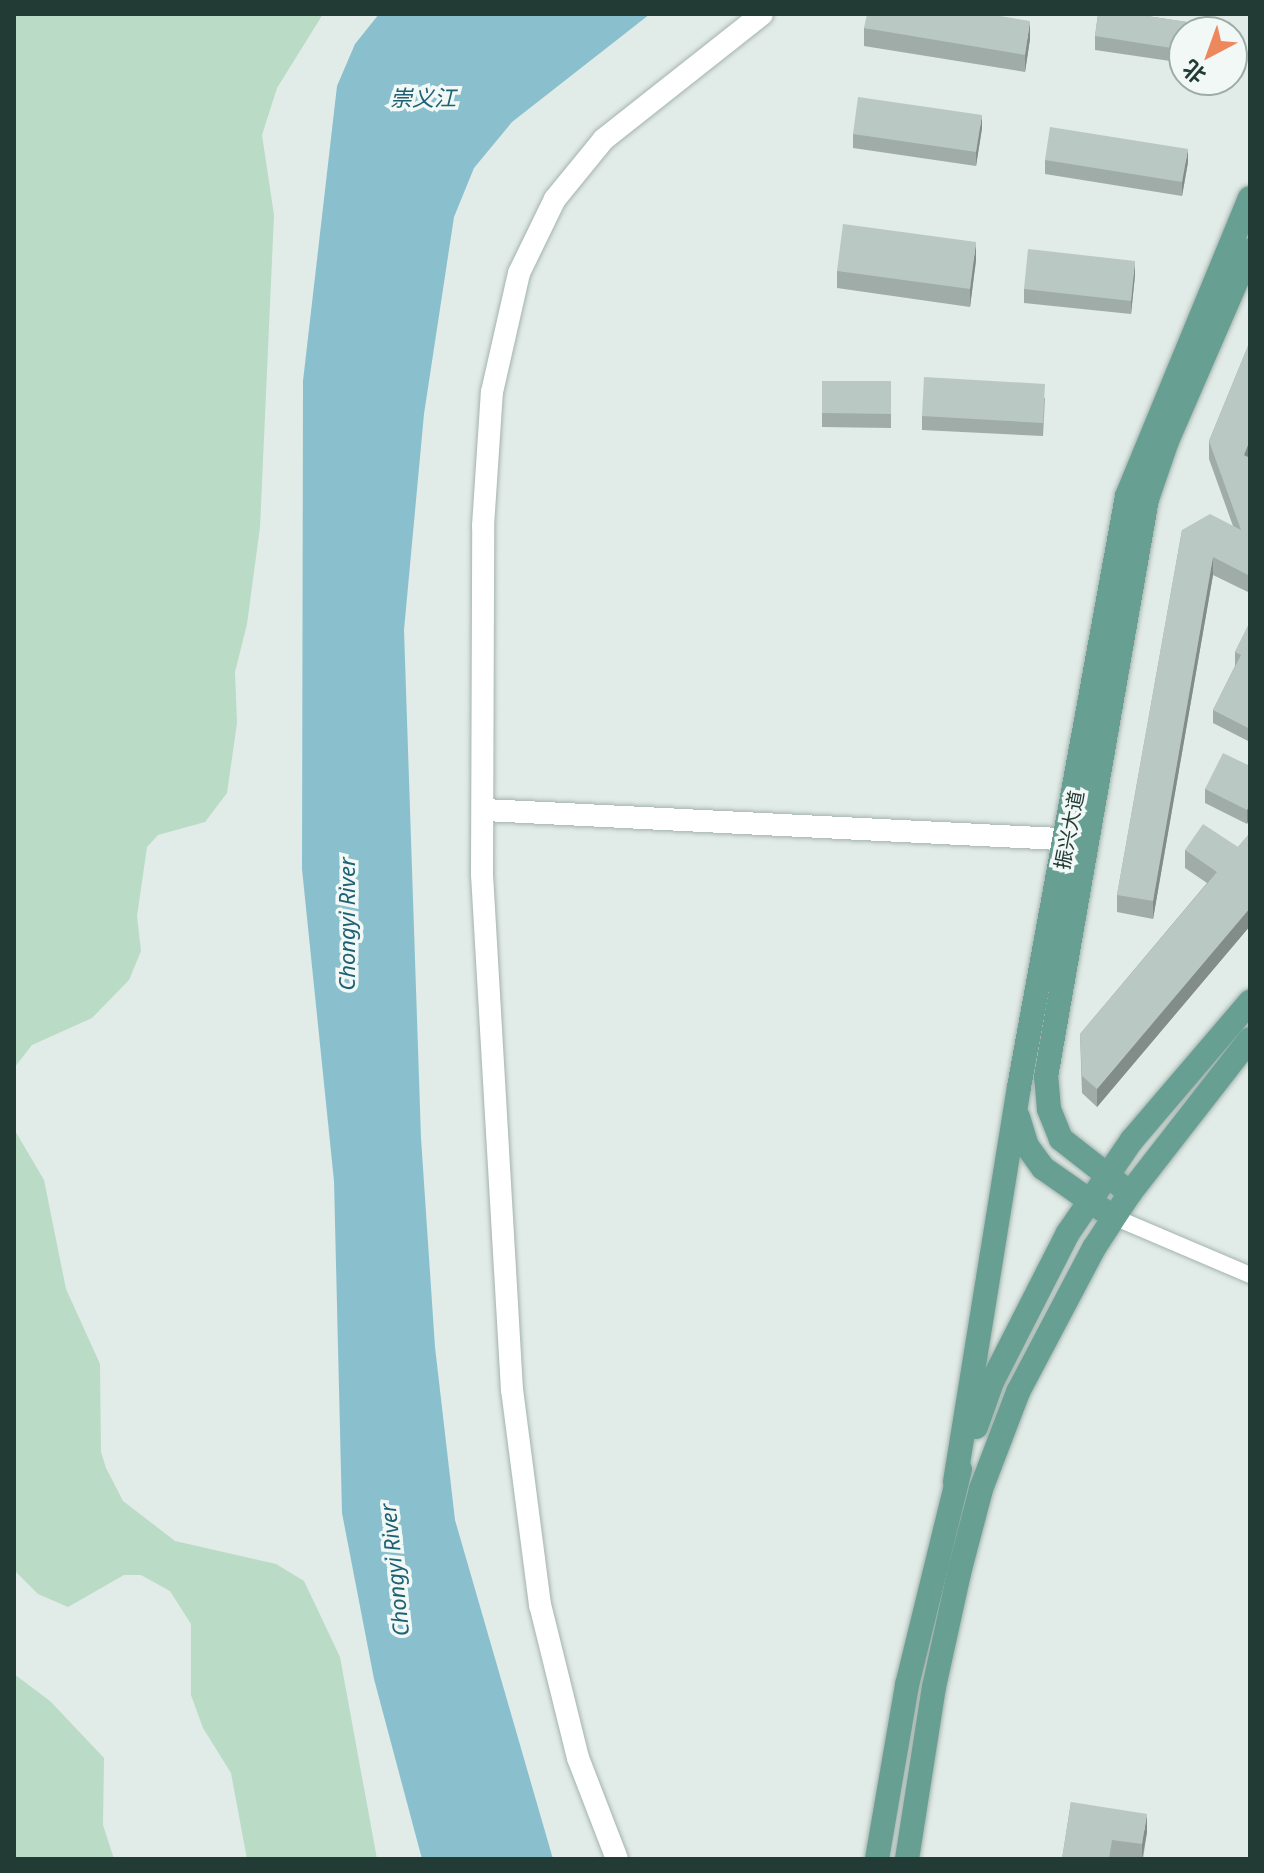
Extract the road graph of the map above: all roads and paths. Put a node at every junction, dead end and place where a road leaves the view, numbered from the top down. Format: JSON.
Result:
{"nodes":[{"id":1,"x":762,"y":14,"type":"edge"},
{"id":2,"x":1250,"y":198,"type":"edge"},
{"id":3,"x":1250,"y":250,"type":"edge"},
{"id":4,"x":485,"y":810,"type":"junction"},
{"id":5,"x":1078,"y":840,"type":"junction"},
{"id":6,"x":1250,"y":1002,"type":"edge"},
{"id":7,"x":1250,"y":1039,"type":"edge"},
{"id":8,"x":1019,"y":1087,"type":"junction"},
{"id":9,"x":1107,"y":1177,"type":"junction"},
{"id":10,"x":1130,"y":1193,"type":"junction"},
{"id":11,"x":1090,"y":1201,"type":"junction"},
{"id":12,"x":1114,"y":1217,"type":"junction"},
{"id":13,"x":1250,"y":1275,"type":"edge"},
{"id":14,"x":955,"y":1482,"type":"junction"},
{"id":15,"x":617,"y":1859,"type":"edge"},
{"id":16,"x":877,"y":1859,"type":"edge"},
{"id":17,"x":907,"y":1859,"type":"edge"}],
"edges":[{"from":1,"to":4,"type":"main road"},
{"from":2,"to":5,"type":"main road","name":"振兴大道"},
{"from":3,"to":5,"type":"main road","name":"振兴大道"},
{"from":4,"to":5,"type":"main road"},
{"from":4,"to":15,"type":"main road"},
{"from":5,"to":8,"type":"main road","name":"振兴大道"},
{"from":5,"to":9,"type":"main road","name":"振兴大道"},
{"from":6,"to":9,"type":"main road"},
{"from":7,"to":10,"type":"main road"},
{"from":8,"to":11,"type":"main road"},
{"from":8,"to":14,"type":"main road","name":"振兴大道"},
{"from":9,"to":10,"type":"main road","name":"振兴大道"},
{"from":9,"to":11,"type":"main road"},
{"from":10,"to":12,"type":"main road"},
{"from":11,"to":12,"type":"main road"},
{"from":11,"to":14,"type":"main road"},
{"from":12,"to":13,"type":"street"},
{"from":12,"to":17,"type":"main road"},
{"from":14,"to":16,"type":"main road"}]}
